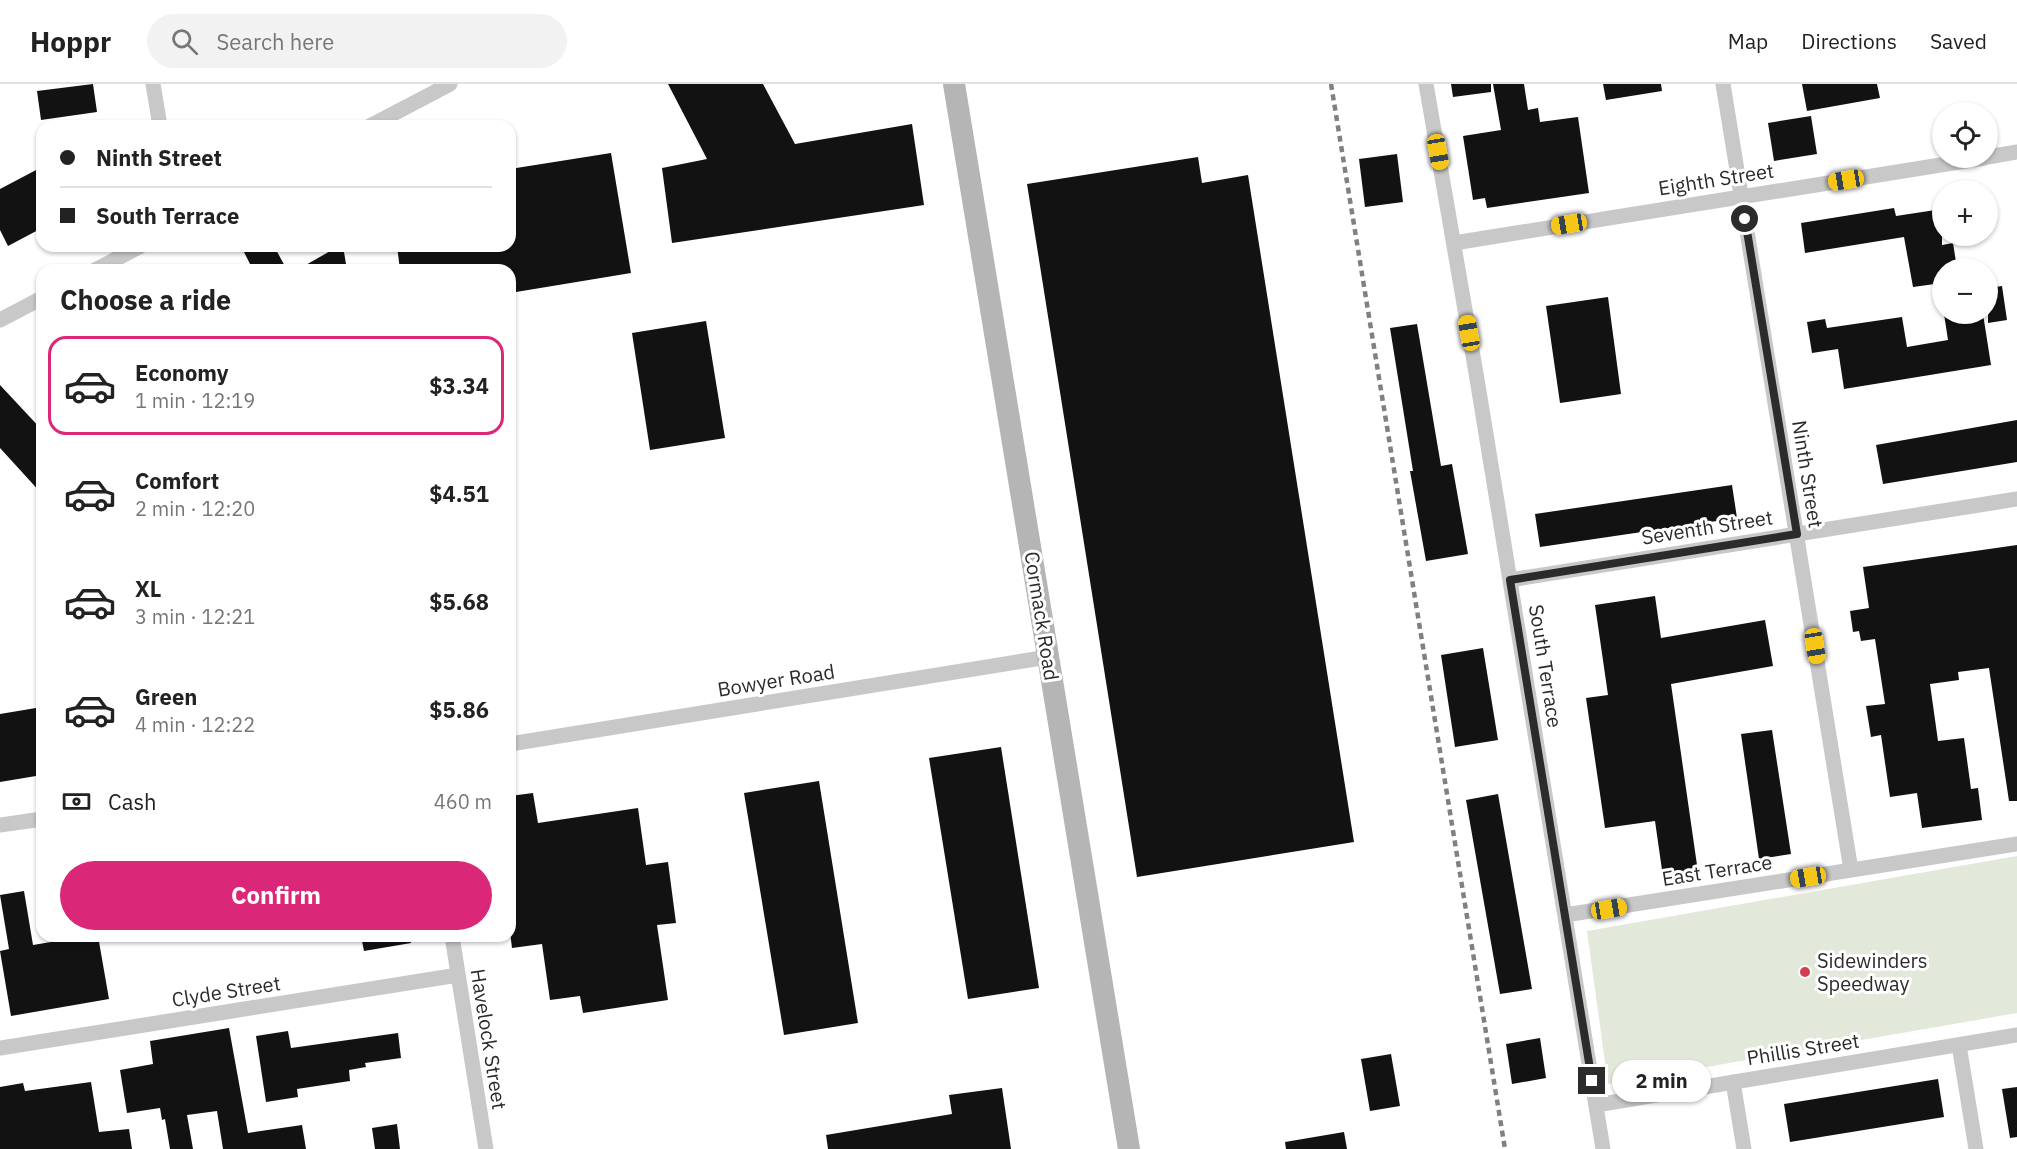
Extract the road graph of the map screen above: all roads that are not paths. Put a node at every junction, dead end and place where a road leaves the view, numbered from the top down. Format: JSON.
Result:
{"nodes":[{"id":1,"x":153,"y":84,"type":"edge"},
{"id":2,"x":450,"y":84,"type":"edge"},
{"id":3,"x":954,"y":84,"type":"edge"},
{"id":4,"x":1426,"y":84,"type":"edge"},
{"id":5,"x":1723,"y":84,"type":"edge"},
{"id":6,"x":159,"y":120,"type":"edge"},
{"id":7,"x":381,"y":120,"type":"edge"},
{"id":8,"x":2017,"y":152,"type":"edge"},
{"id":9,"x":1998,"y":155,"type":"edge"},
{"id":10,"x":1932,"y":166,"type":"edge"},
{"id":11,"x":1741,"y":196,"type":"junction"},
{"id":12,"x":1454,"y":243,"type":"junction"},
{"id":13,"x":130,"y":252,"type":"edge"},
{"id":14,"x":106,"y":264,"type":"edge"},
{"id":15,"x":36,"y":301,"type":"edge"},
{"id":16,"x":0,"y":320,"type":"edge"},
{"id":17,"x":2017,"y":499,"type":"edge"},
{"id":18,"x":1797,"y":534,"type":"junction"},
{"id":19,"x":1510,"y":580,"type":"junction"},
{"id":20,"x":1048,"y":657,"type":"junction"},
{"id":21,"x":516,"y":743,"type":"edge"},
{"id":22,"x":36,"y":820,"type":"edge"},
{"id":23,"x":0,"y":825,"type":"edge"},
{"id":24,"x":2017,"y":844,"type":"edge"},
{"id":25,"x":1851,"y":870,"type":"junction"},
{"id":26,"x":1565,"y":915,"type":"junction"},
{"id":27,"x":453,"y":942,"type":"edge"},
{"id":28,"x":458,"y":975,"type":"junction"},
{"id":29,"x":2017,"y":1035,"type":"edge"},
{"id":30,"x":1959,"y":1045,"type":"junction"},
{"id":31,"x":0,"y":1048,"type":"edge"},
{"id":32,"x":1733,"y":1082,"type":"junction"},
{"id":33,"x":1596,"y":1105,"type":"junction"},
{"id":34,"x":486,"y":1149,"type":"edge"},
{"id":35,"x":1129,"y":1149,"type":"edge"},
{"id":36,"x":1604,"y":1149,"type":"edge"},
{"id":37,"x":1744,"y":1149,"type":"edge"},
{"id":38,"x":1976,"y":1149,"type":"edge"}],
"edges":[{"from":1,"to":6,"type":"street"},
{"from":2,"to":7,"type":"street"},
{"from":3,"to":20,"type":"street","name":"Cormack Road"},
{"from":4,"to":12,"type":"street","name":"South Terrace"},
{"from":5,"to":11,"type":"street","name":"Ninth Street"},
{"from":8,"to":9,"type":"street","name":"Eighth Street"},
{"from":10,"to":11,"type":"street","name":"Eighth Street"},
{"from":11,"to":12,"type":"street","name":"Eighth Street"},
{"from":11,"to":18,"type":"street","name":"Ninth Street"},
{"from":12,"to":19,"type":"street","name":"South Terrace"},
{"from":13,"to":14,"type":"street"},
{"from":15,"to":16,"type":"street"},
{"from":17,"to":18,"type":"street","name":"Seventh Street"},
{"from":18,"to":19,"type":"street","name":"Seventh Street"},
{"from":18,"to":25,"type":"street","name":"Ninth Street"},
{"from":19,"to":26,"type":"street","name":"South Terrace"},
{"from":20,"to":21,"type":"street","name":"Bowyer Road"},
{"from":20,"to":35,"type":"street","name":"Cormack Road"},
{"from":22,"to":23,"type":"street"},
{"from":24,"to":25,"type":"street","name":"East Terrace"},
{"from":25,"to":26,"type":"street","name":"East Terrace"},
{"from":26,"to":33,"type":"street","name":"South Terrace"},
{"from":27,"to":28,"type":"street","name":"Havelock Street"},
{"from":28,"to":31,"type":"street","name":"Clyde Street"},
{"from":28,"to":34,"type":"street","name":"Havelock Street"},
{"from":29,"to":30,"type":"street","name":"Phillis Street"},
{"from":30,"to":32,"type":"street","name":"Phillis Street"},
{"from":30,"to":38,"type":"street"},
{"from":32,"to":33,"type":"street","name":"Phillis Street"},
{"from":32,"to":37,"type":"street"},
{"from":33,"to":36,"type":"street","name":"South Terrace"}]}
